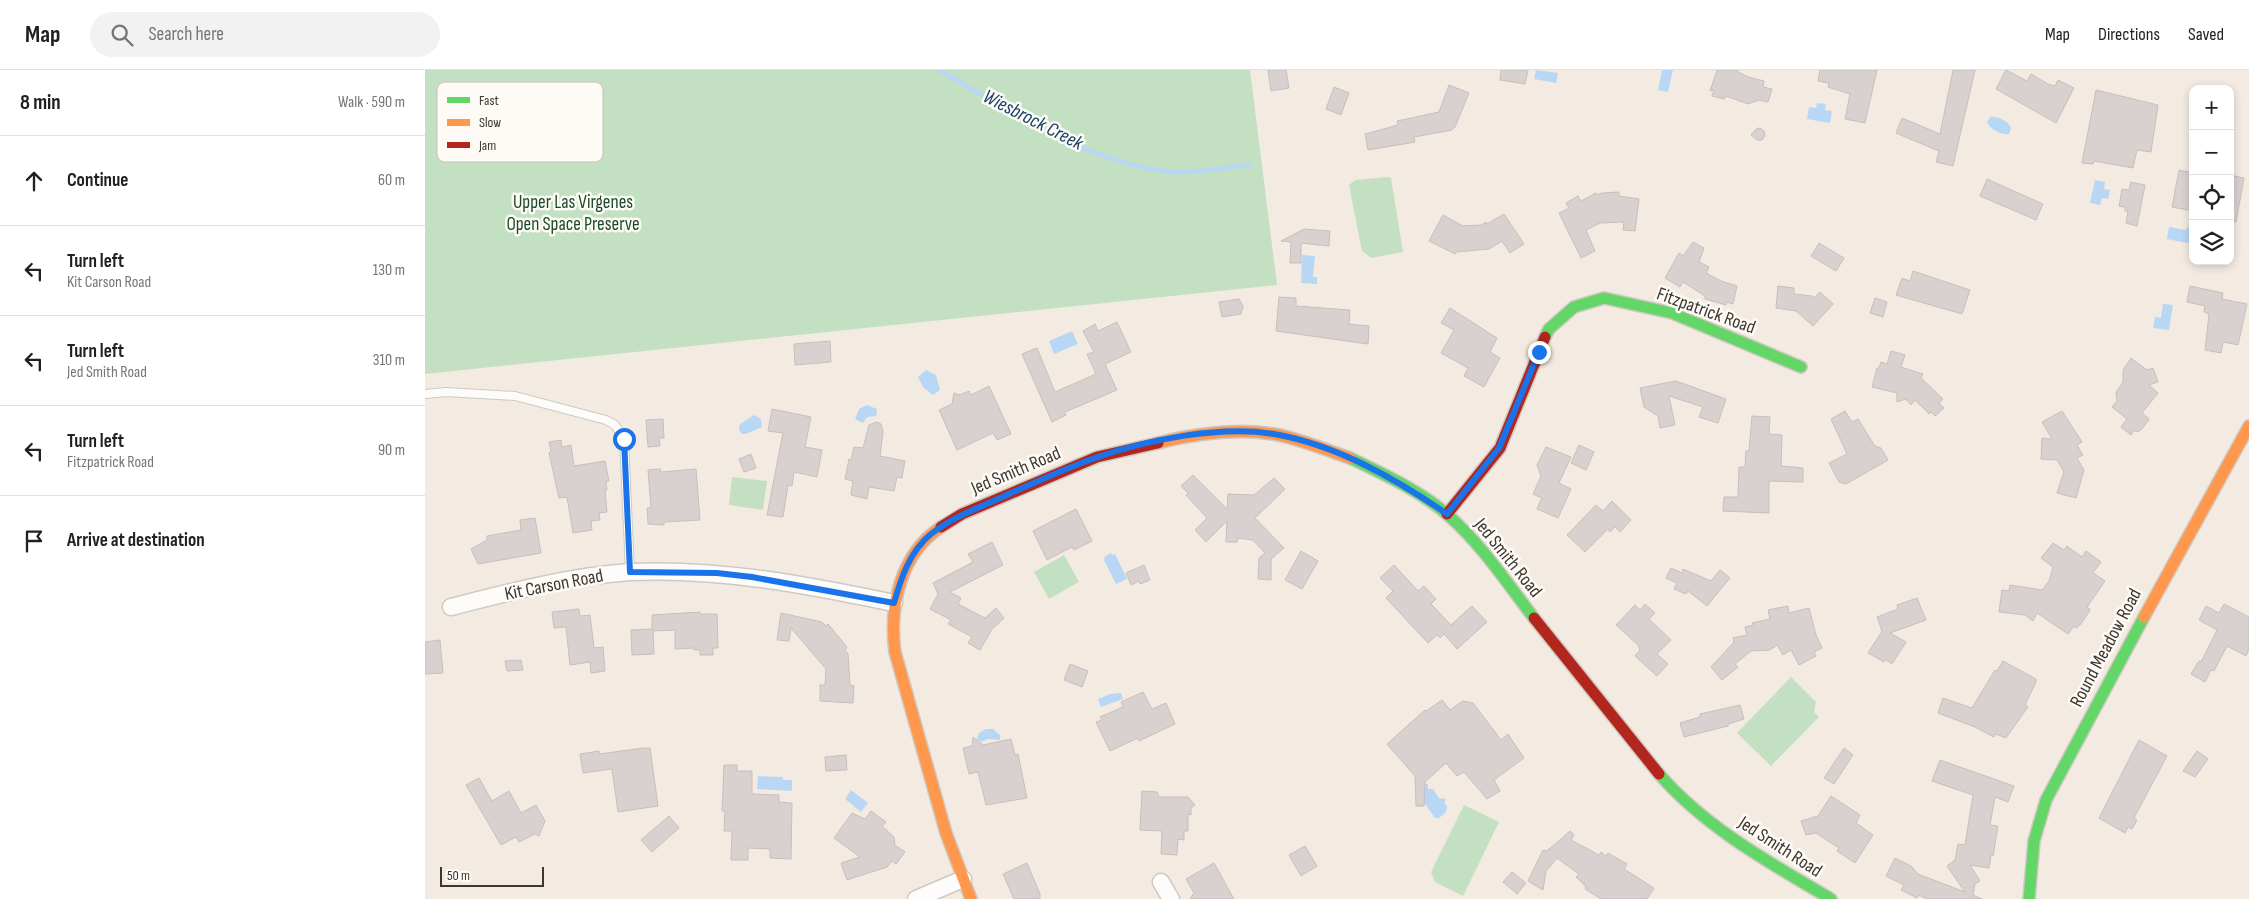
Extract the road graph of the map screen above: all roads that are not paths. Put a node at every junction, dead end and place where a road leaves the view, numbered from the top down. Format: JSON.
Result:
{"nodes":[{"id":1,"x":1801,"y":367,"type":"dead end"},
{"id":2,"x":425,"y":394,"type":"edge"},
{"id":3,"x":2249,"y":426,"type":"edge"},
{"id":4,"x":1447,"y":514,"type":"junction"},
{"id":5,"x":630,"y":572,"type":"junction"},
{"id":6,"x":894,"y":603,"type":"junction"},
{"id":7,"x":451,"y":608,"type":"dead end"},
{"id":8,"x":963,"y":879,"type":"junction"},
{"id":9,"x":1161,"y":882,"type":"dead end"},
{"id":10,"x":916,"y":899,"type":"edge"},
{"id":11,"x":971,"y":899,"type":"edge"},
{"id":12,"x":1171,"y":899,"type":"edge"},
{"id":13,"x":1831,"y":899,"type":"edge"},
{"id":14,"x":2029,"y":899,"type":"edge"}],
"edges":[{"from":1,"to":4,"type":"street","name":"Fitzpatrick Road"},
{"from":2,"to":5,"type":"lane"},
{"from":3,"to":14,"type":"street","name":"Round Meadow Road"},
{"from":4,"to":6,"type":"street","name":"Jed Smith Road"},
{"from":4,"to":13,"type":"street","name":"Jed Smith Road"},
{"from":5,"to":6,"type":"street","name":"Kit Carson Road"},
{"from":5,"to":7,"type":"street","name":"Kit Carson Road"},
{"from":6,"to":8,"type":"street","name":"Jed Smith Road"},
{"from":8,"to":10,"type":"street"},
{"from":8,"to":11,"type":"street","name":"Jed Smith Road"},
{"from":9,"to":12,"type":"street"}]}
